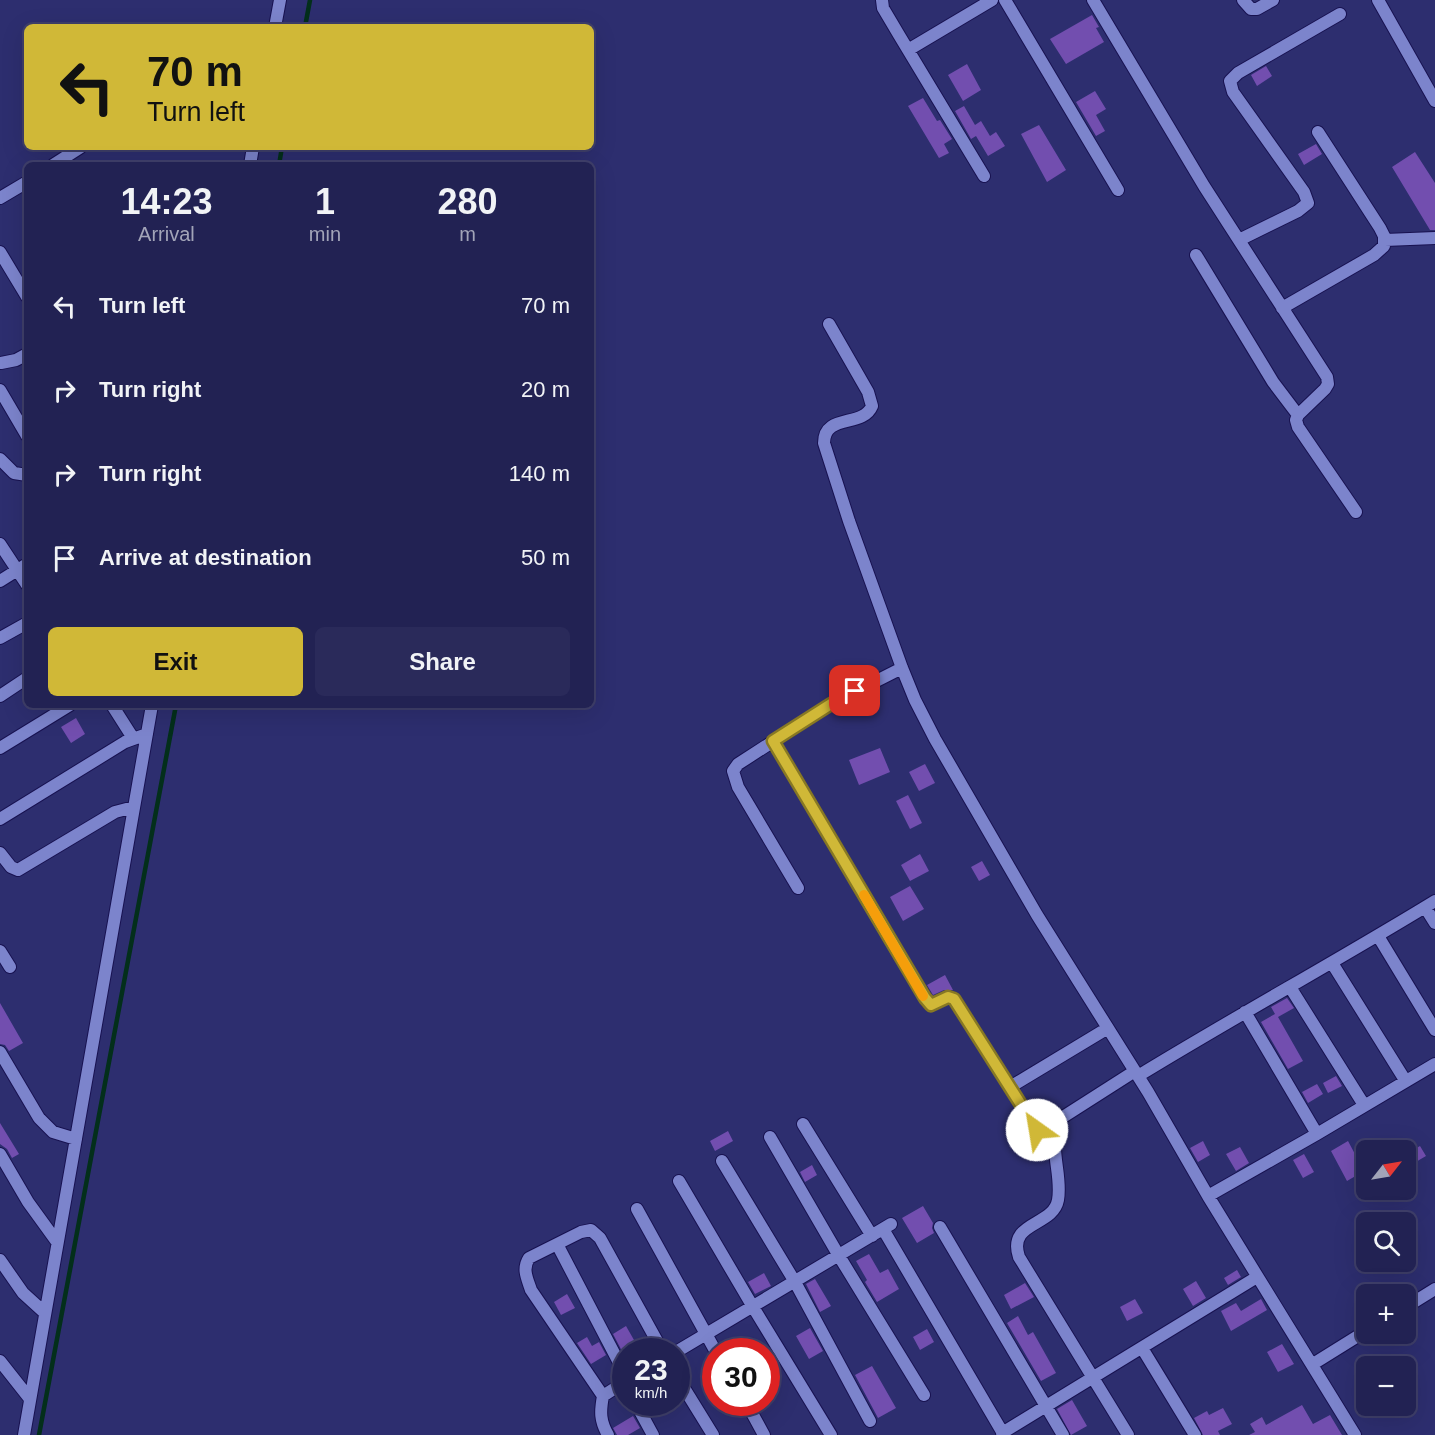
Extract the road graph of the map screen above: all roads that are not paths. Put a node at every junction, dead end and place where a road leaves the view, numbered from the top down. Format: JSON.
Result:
{"nodes":[{"id":1,"x":280,"y":0,"type":"edge"},
{"id":2,"x":882,"y":0,"type":"edge"},
{"id":3,"x":992,"y":0,"type":"edge"},
{"id":4,"x":1005,"y":0,"type":"edge"},
{"id":5,"x":1093,"y":0,"type":"edge"},
{"id":6,"x":1243,"y":0,"type":"edge"},
{"id":7,"x":1273,"y":0,"type":"edge"},
{"id":8,"x":1378,"y":0,"type":"edge"},
{"id":9,"x":1340,"y":14,"type":"dead end"},
{"id":10,"x":276,"y":24,"type":"edge"},
{"id":11,"x":908,"y":50,"type":"junction"},
{"id":12,"x":1435,"y":100,"type":"edge"},
{"id":13,"x":1318,"y":132,"type":"dead end"},
{"id":14,"x":76,"y":150,"type":"edge"},
{"id":15,"x":58,"y":162,"type":"edge"},
{"id":16,"x":984,"y":176,"type":"dead end"},
{"id":17,"x":24,"y":184,"type":"edge"},
{"id":18,"x":1118,"y":190,"type":"dead end"},
{"id":19,"x":0,"y":198,"type":"edge"},
{"id":20,"x":1435,"y":238,"type":"edge"},
{"id":21,"x":1239,"y":240,"type":"junction"},
{"id":22,"x":1385,"y":240,"type":"junction"},
{"id":23,"x":0,"y":252,"type":"edge"},
{"id":24,"x":1196,"y":255,"type":"dead end"},
{"id":25,"x":24,"y":292,"type":"edge"},
{"id":26,"x":1282,"y":308,"type":"junction"},
{"id":27,"x":829,"y":324,"type":"dead end"},
{"id":28,"x":0,"y":355,"type":"edge"},
{"id":29,"x":24,"y":356,"type":"edge"},
{"id":30,"x":0,"y":364,"type":"edge"},
{"id":31,"x":0,"y":390,"type":"edge"},
{"id":32,"x":1298,"y":415,"type":"junction"},
{"id":33,"x":24,"y":423,"type":"edge"},
{"id":34,"x":0,"y":459,"type":"edge"},
{"id":35,"x":24,"y":475,"type":"edge"},
{"id":36,"x":1356,"y":512,"type":"dead end"},
{"id":37,"x":0,"y":544,"type":"edge"},
{"id":38,"x":23,"y":567,"type":"edge"},
{"id":39,"x":0,"y":581,"type":"edge"},
{"id":40,"x":24,"y":625,"type":"edge"},
{"id":41,"x":0,"y":638,"type":"edge"},
{"id":42,"x":902,"y":668,"type":"junction"},
{"id":43,"x":24,"y":680,"type":"edge"},
{"id":44,"x":0,"y":696,"type":"edge"},
{"id":45,"x":65,"y":708,"type":"edge"},
{"id":46,"x":114,"y":708,"type":"edge"},
{"id":47,"x":151,"y":708,"type":"edge"},
{"id":48,"x":147,"y":734,"type":"junction"},
{"id":49,"x":133,"y":738,"type":"junction"},
{"id":50,"x":773,"y":741,"type":"junction"},
{"id":51,"x":0,"y":748,"type":"edge"},
{"id":52,"x":134,"y":807,"type":"junction"},
{"id":53,"x":0,"y":819,"type":"edge"},
{"id":54,"x":0,"y":853,"type":"edge"},
{"id":55,"x":798,"y":888,"type":"dead end"},
{"id":56,"x":1430,"y":904,"type":"edge"},
{"id":57,"x":1435,"y":923,"type":"edge"},
{"id":58,"x":1378,"y":936,"type":"junction"},
{"id":59,"x":0,"y":951,"type":"edge"},
{"id":60,"x":1332,"y":963,"type":"junction"},
{"id":61,"x":10,"y":967,"type":"dead end"},
{"id":62,"x":1290,"y":987,"type":"junction"},
{"id":63,"x":1245,"y":1012,"type":"junction"},
{"id":64,"x":1108,"y":1028,"type":"junction"},
{"id":65,"x":1435,"y":1030,"type":"edge"},
{"id":66,"x":0,"y":1052,"type":"edge"},
{"id":67,"x":1435,"y":1064,"type":"edge"},
{"id":68,"x":1137,"y":1074,"type":"junction"},
{"id":69,"x":1406,"y":1080,"type":"junction"},
{"id":70,"x":1011,"y":1087,"type":"junction"},
{"id":71,"x":1364,"y":1105,"type":"junction"},
{"id":72,"x":803,"y":1124,"type":"dead end"},
{"id":73,"x":1317,"y":1134,"type":"junction"},
{"id":74,"x":770,"y":1137,"type":"dead end"},
{"id":75,"x":76,"y":1139,"type":"junction"},
{"id":76,"x":1054,"y":1143,"type":"junction"},
{"id":77,"x":0,"y":1154,"type":"edge"},
{"id":78,"x":722,"y":1161,"type":"dead end"},
{"id":79,"x":679,"y":1181,"type":"dead end"},
{"id":80,"x":1208,"y":1196,"type":"junction"},
{"id":81,"x":637,"y":1209,"type":"dead end"},
{"id":82,"x":940,"y":1227,"type":"dead end"},
{"id":83,"x":882,"y":1230,"type":"junction"},
{"id":84,"x":57,"y":1242,"type":"junction"},
{"id":85,"x":557,"y":1244,"type":"junction"},
{"id":86,"x":839,"y":1256,"type":"junction"},
{"id":87,"x":0,"y":1260,"type":"edge"},
{"id":88,"x":1257,"y":1277,"type":"junction"},
{"id":89,"x":795,"y":1282,"type":"junction"},
{"id":90,"x":1435,"y":1289,"type":"edge"},
{"id":91,"x":1416,"y":1301,"type":"edge"},
{"id":92,"x":753,"y":1307,"type":"junction"},
{"id":93,"x":45,"y":1313,"type":"junction"},
{"id":94,"x":706,"y":1334,"type":"junction"},
{"id":95,"x":1356,"y":1337,"type":"edge"},
{"id":96,"x":656,"y":1338,"type":"edge"},
{"id":97,"x":708,"y":1338,"type":"edge"},
{"id":98,"x":690,"y":1344,"type":"edge"},
{"id":99,"x":1142,"y":1348,"type":"junction"},
{"id":100,"x":612,"y":1355,"type":"edge"},
{"id":101,"x":0,"y":1361,"type":"edge"},
{"id":102,"x":1313,"y":1364,"type":"junction"},
{"id":103,"x":1092,"y":1377,"type":"junction"},
{"id":104,"x":612,"y":1390,"type":"edge"},
{"id":105,"x":924,"y":1395,"type":"dead end"},
{"id":106,"x":603,"y":1396,"type":"junction"},
{"id":107,"x":690,"y":1398,"type":"edge"},
{"id":108,"x":30,"y":1399,"type":"junction"},
{"id":109,"x":1045,"y":1407,"type":"junction"},
{"id":110,"x":642,"y":1416,"type":"edge"},
{"id":111,"x":754,"y":1416,"type":"edge"},
{"id":112,"x":870,"y":1421,"type":"dead end"},
{"id":113,"x":1003,"y":1434,"type":"edge"},
{"id":114,"x":24,"y":1435,"type":"edge"},
{"id":115,"x":608,"y":1435,"type":"edge"},
{"id":116,"x":653,"y":1435,"type":"edge"},
{"id":117,"x":713,"y":1435,"type":"edge"},
{"id":118,"x":765,"y":1435,"type":"edge"},
{"id":119,"x":831,"y":1435,"type":"edge"},
{"id":120,"x":1063,"y":1435,"type":"edge"},
{"id":121,"x":1128,"y":1435,"type":"edge"},
{"id":122,"x":1195,"y":1435,"type":"edge"},
{"id":123,"x":1355,"y":1435,"type":"edge"}],
"edges":[{"from":1,"to":10,"type":"street"},
{"from":2,"to":11,"type":"street"},
{"from":3,"to":11,"type":"street"},
{"from":4,"to":18,"type":"street"},
{"from":5,"to":21,"type":"street"},
{"from":6,"to":7,"type":"street"},
{"from":8,"to":12,"type":"street"},
{"from":9,"to":21,"type":"street"},
{"from":11,"to":16,"type":"street"},
{"from":13,"to":22,"type":"street"},
{"from":14,"to":15,"type":"street"},
{"from":17,"to":19,"type":"street"},
{"from":20,"to":22,"type":"street"},
{"from":21,"to":26,"type":"street"},
{"from":22,"to":26,"type":"street"},
{"from":23,"to":25,"type":"street"},
{"from":24,"to":32,"type":"street"},
{"from":26,"to":32,"type":"street"},
{"from":27,"to":42,"type":"street"},
{"from":28,"to":30,"type":"street"},
{"from":29,"to":30,"type":"street"},
{"from":31,"to":33,"type":"street"},
{"from":32,"to":36,"type":"street"},
{"from":34,"to":35,"type":"street"},
{"from":37,"to":38,"type":"street"},
{"from":38,"to":39,"type":"street"},
{"from":40,"to":41,"type":"street"},
{"from":42,"to":50,"type":"street"},
{"from":42,"to":64,"type":"street"},
{"from":43,"to":44,"type":"street"},
{"from":45,"to":51,"type":"street"},
{"from":46,"to":49,"type":"street"},
{"from":47,"to":48,"type":"street"},
{"from":48,"to":49,"type":"street"},
{"from":48,"to":52,"type":"street"},
{"from":49,"to":53,"type":"street"},
{"from":50,"to":55,"type":"street"},
{"from":50,"to":70,"type":"street"},
{"from":52,"to":54,"type":"street"},
{"from":52,"to":75,"type":"street"},
{"from":56,"to":57,"type":"street"},
{"from":56,"to":58,"type":"street"},
{"from":58,"to":60,"type":"street"},
{"from":58,"to":65,"type":"street"},
{"from":59,"to":61,"type":"street"},
{"from":60,"to":62,"type":"street"},
{"from":60,"to":69,"type":"street"},
{"from":62,"to":63,"type":"street"},
{"from":62,"to":71,"type":"street"},
{"from":63,"to":68,"type":"street"},
{"from":63,"to":73,"type":"street"},
{"from":64,"to":68,"type":"street"},
{"from":64,"to":70,"type":"street"},
{"from":66,"to":75,"type":"street"},
{"from":67,"to":69,"type":"street"},
{"from":68,"to":76,"type":"street"},
{"from":68,"to":80,"type":"street"},
{"from":69,"to":71,"type":"street"},
{"from":70,"to":76,"type":"street"},
{"from":71,"to":73,"type":"street"},
{"from":72,"to":83,"type":"street"},
{"from":73,"to":80,"type":"street"},
{"from":74,"to":86,"type":"street"},
{"from":75,"to":84,"type":"street"},
{"from":76,"to":103,"type":"street"},
{"from":77,"to":84,"type":"street"},
{"from":78,"to":89,"type":"street"},
{"from":79,"to":92,"type":"street"},
{"from":80,"to":88,"type":"street"},
{"from":81,"to":94,"type":"street"},
{"from":82,"to":109,"type":"street"},
{"from":83,"to":86,"type":"street"},
{"from":83,"to":113,"type":"street"},
{"from":84,"to":93,"type":"street"},
{"from":85,"to":96,"type":"street"},
{"from":85,"to":100,"type":"street"},
{"from":85,"to":106,"type":"street"},
{"from":86,"to":89,"type":"street"},
{"from":86,"to":105,"type":"street"},
{"from":87,"to":93,"type":"street"},
{"from":88,"to":99,"type":"street"},
{"from":88,"to":102,"type":"street"},
{"from":89,"to":92,"type":"street"},
{"from":89,"to":112,"type":"street"},
{"from":90,"to":91,"type":"street"},
{"from":92,"to":94,"type":"street"},
{"from":92,"to":119,"type":"street"},
{"from":93,"to":108,"type":"street"},
{"from":94,"to":97,"type":"street"},
{"from":94,"to":98,"type":"street"},
{"from":95,"to":102,"type":"street"},
{"from":99,"to":103,"type":"street"},
{"from":99,"to":122,"type":"street"},
{"from":101,"to":108,"type":"street"},
{"from":102,"to":123,"type":"street"},
{"from":103,"to":109,"type":"street"},
{"from":103,"to":121,"type":"street"},
{"from":104,"to":106,"type":"street"},
{"from":106,"to":115,"type":"street"},
{"from":107,"to":117,"type":"street"},
{"from":108,"to":114,"type":"street"},
{"from":109,"to":113,"type":"street"},
{"from":109,"to":120,"type":"street"},
{"from":110,"to":116,"type":"street"},
{"from":111,"to":118,"type":"street"}]}
